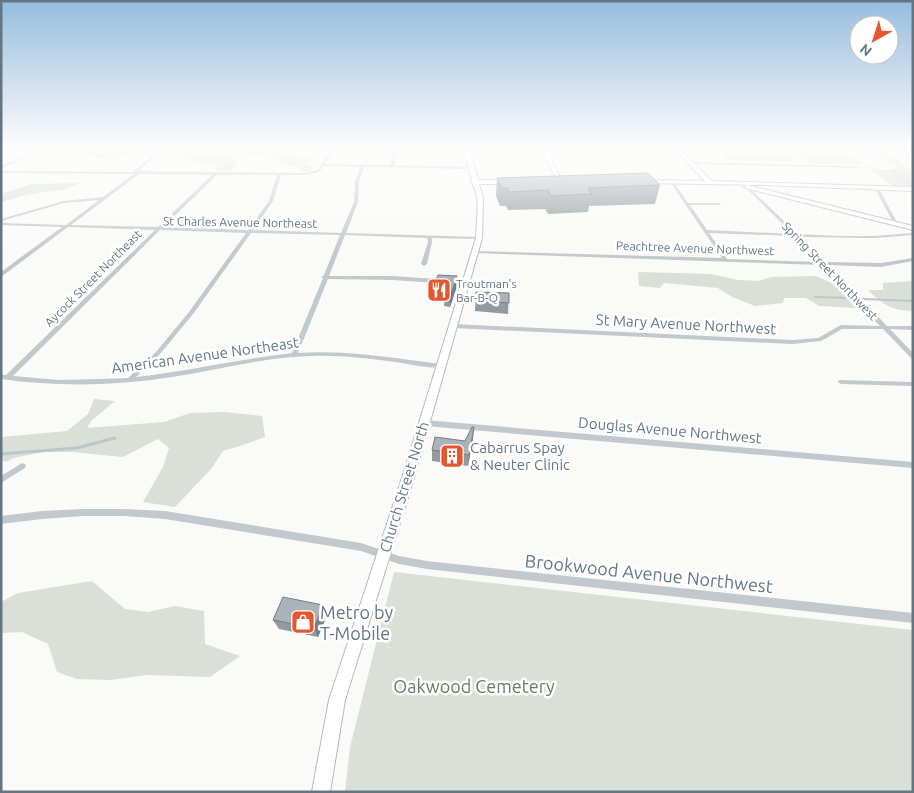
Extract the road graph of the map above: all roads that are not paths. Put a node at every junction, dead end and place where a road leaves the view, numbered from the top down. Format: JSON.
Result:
{"nodes":[{"id":1,"x":122,"y":184,"type":"edge"},
{"id":2,"x":205,"y":184,"type":"edge"},
{"id":3,"x":275,"y":184,"type":"edge"},
{"id":4,"x":357,"y":184,"type":"edge"},
{"id":5,"x":475,"y":184,"type":"edge"},
{"id":6,"x":673,"y":184,"type":"edge"},
{"id":7,"x":737,"y":184,"type":"edge"},
{"id":8,"x":768,"y":184,"type":"edge"},
{"id":9,"x":746,"y":186,"type":"junction"},
{"id":10,"x":876,"y":187,"type":"junction"},
{"id":11,"x":913,"y":189,"type":"edge"},
{"id":12,"x":105,"y":198,"type":"junction"},
{"id":13,"x":687,"y":204,"type":"junction"},
{"id":14,"x":719,"y":204,"type":"dead end"},
{"id":15,"x":1,"y":220,"type":"edge"},
{"id":16,"x":1,"y":224,"type":"edge"},
{"id":17,"x":896,"y":224,"type":"junction"},
{"id":18,"x":66,"y":227,"type":"junction"},
{"id":19,"x":913,"y":228,"type":"edge"},
{"id":20,"x":156,"y":230,"type":"junction"},
{"id":21,"x":706,"y":231,"type":"junction"},
{"id":22,"x":249,"y":232,"type":"junction"},
{"id":23,"x":342,"y":234,"type":"junction"},
{"id":24,"x":913,"y":234,"type":"edge"},
{"id":25,"x":796,"y":235,"type":"junction"},
{"id":26,"x":429,"y":236,"type":"junction"},
{"id":27,"x":479,"y":238,"type":"junction"},
{"id":28,"x":475,"y":252,"type":"junction"},
{"id":29,"x":725,"y":259,"type":"junction"},
{"id":30,"x":913,"y":259,"type":"edge"},
{"id":31,"x":823,"y":263,"type":"junction"},
{"id":32,"x":424,"y":264,"type":"dead end"},
{"id":33,"x":1,"y":275,"type":"edge"},
{"id":34,"x":324,"y":277,"type":"junction"},
{"id":35,"x":467,"y":283,"type":"junction"},
{"id":36,"x":454,"y":326,"type":"junction"},
{"id":37,"x":885,"y":327,"type":"junction"},
{"id":38,"x":913,"y":328,"type":"edge"},
{"id":39,"x":294,"y":355,"type":"junction"},
{"id":40,"x":913,"y":356,"type":"edge"},
{"id":41,"x":441,"y":366,"type":"junction"},
{"id":42,"x":4,"y":378,"type":"edge"},
{"id":43,"x":129,"y":380,"type":"junction"},
{"id":44,"x":841,"y":382,"type":"dead end"},
{"id":45,"x":913,"y":384,"type":"edge"},
{"id":46,"x":424,"y":423,"type":"junction"},
{"id":47,"x":913,"y":465,"type":"edge"},
{"id":48,"x":22,"y":466,"type":"dead end"},
{"id":49,"x":1,"y":480,"type":"edge"},
{"id":50,"x":1,"y":520,"type":"edge"},
{"id":51,"x":383,"y":555,"type":"junction"},
{"id":52,"x":913,"y":618,"type":"edge"},
{"id":53,"x":321,"y":792,"type":"edge"}],
"edges":[{"from":1,"to":12,"type":"street"},
{"from":2,"to":20,"type":"street","name":"Aycock Street Northeast"},
{"from":3,"to":22,"type":"street"},
{"from":4,"to":23,"type":"street"},
{"from":5,"to":27,"type":"street","name":"Church Street North"},
{"from":6,"to":13,"type":"street"},
{"from":7,"to":9,"type":"street"},
{"from":8,"to":10,"type":"street"},
{"from":9,"to":17,"type":"street"},
{"from":9,"to":25,"type":"street","name":"Spring Street Northwest"},
{"from":10,"to":11,"type":"street"},
{"from":10,"to":17,"type":"street"},
{"from":12,"to":15,"type":"street"},
{"from":12,"to":18,"type":"street"},
{"from":13,"to":14,"type":"street"},
{"from":13,"to":21,"type":"street"},
{"from":16,"to":18,"type":"street","name":"St Charles Avenue Northeast"},
{"from":17,"to":19,"type":"street"},
{"from":18,"to":20,"type":"street","name":"St Charles Avenue Northeast"},
{"from":18,"to":33,"type":"street"},
{"from":20,"to":22,"type":"street","name":"St Charles Avenue Northeast"},
{"from":20,"to":42,"type":"street","name":"Aycock Street Northeast"},
{"from":21,"to":25,"type":"street"},
{"from":21,"to":29,"type":"street"},
{"from":22,"to":23,"type":"street","name":"St Charles Avenue Northeast"},
{"from":22,"to":43,"type":"street"},
{"from":23,"to":26,"type":"street","name":"St Charles Avenue Northeast"},
{"from":23,"to":34,"type":"street"},
{"from":24,"to":25,"type":"street"},
{"from":25,"to":31,"type":"street","name":"Spring Street Northwest"},
{"from":26,"to":27,"type":"street","name":"St Charles Avenue Northeast"},
{"from":26,"to":32,"type":"street"},
{"from":27,"to":28,"type":"street","name":"Church Street North"},
{"from":28,"to":29,"type":"street","name":"Peachtree Avenue Northwest"},
{"from":28,"to":35,"type":"street","name":"Church Street North"},
{"from":29,"to":31,"type":"street","name":"Peachtree Avenue Northwest"},
{"from":30,"to":31,"type":"street","name":"Peachtree Avenue Northwest"},
{"from":31,"to":37,"type":"street","name":"Spring Street Northwest"},
{"from":34,"to":35,"type":"street"},
{"from":34,"to":39,"type":"street"},
{"from":35,"to":36,"type":"street","name":"Church Street North"},
{"from":36,"to":37,"type":"street","name":"St Mary Avenue Northwest"},
{"from":36,"to":41,"type":"street","name":"Church Street North"},
{"from":37,"to":38,"type":"street","name":"St Mary Avenue Northwest"},
{"from":37,"to":40,"type":"street","name":"Spring Street Northwest"},
{"from":39,"to":41,"type":"street","name":"American Avenue Northeast"},
{"from":39,"to":43,"type":"street","name":"American Avenue Northeast"},
{"from":41,"to":46,"type":"street","name":"Church Street North"},
{"from":42,"to":43,"type":"street","name":"American Avenue Northeast"},
{"from":44,"to":45,"type":"street"},
{"from":46,"to":47,"type":"street","name":"Douglas Avenue Northwest"},
{"from":46,"to":51,"type":"street","name":"Church Street North"},
{"from":48,"to":49,"type":"street"},
{"from":50,"to":51,"type":"street","name":"Brookwood Avenue Northwest"},
{"from":51,"to":52,"type":"street","name":"Brookwood Avenue Northwest"},
{"from":51,"to":53,"type":"street","name":"Church Street North"}]}
